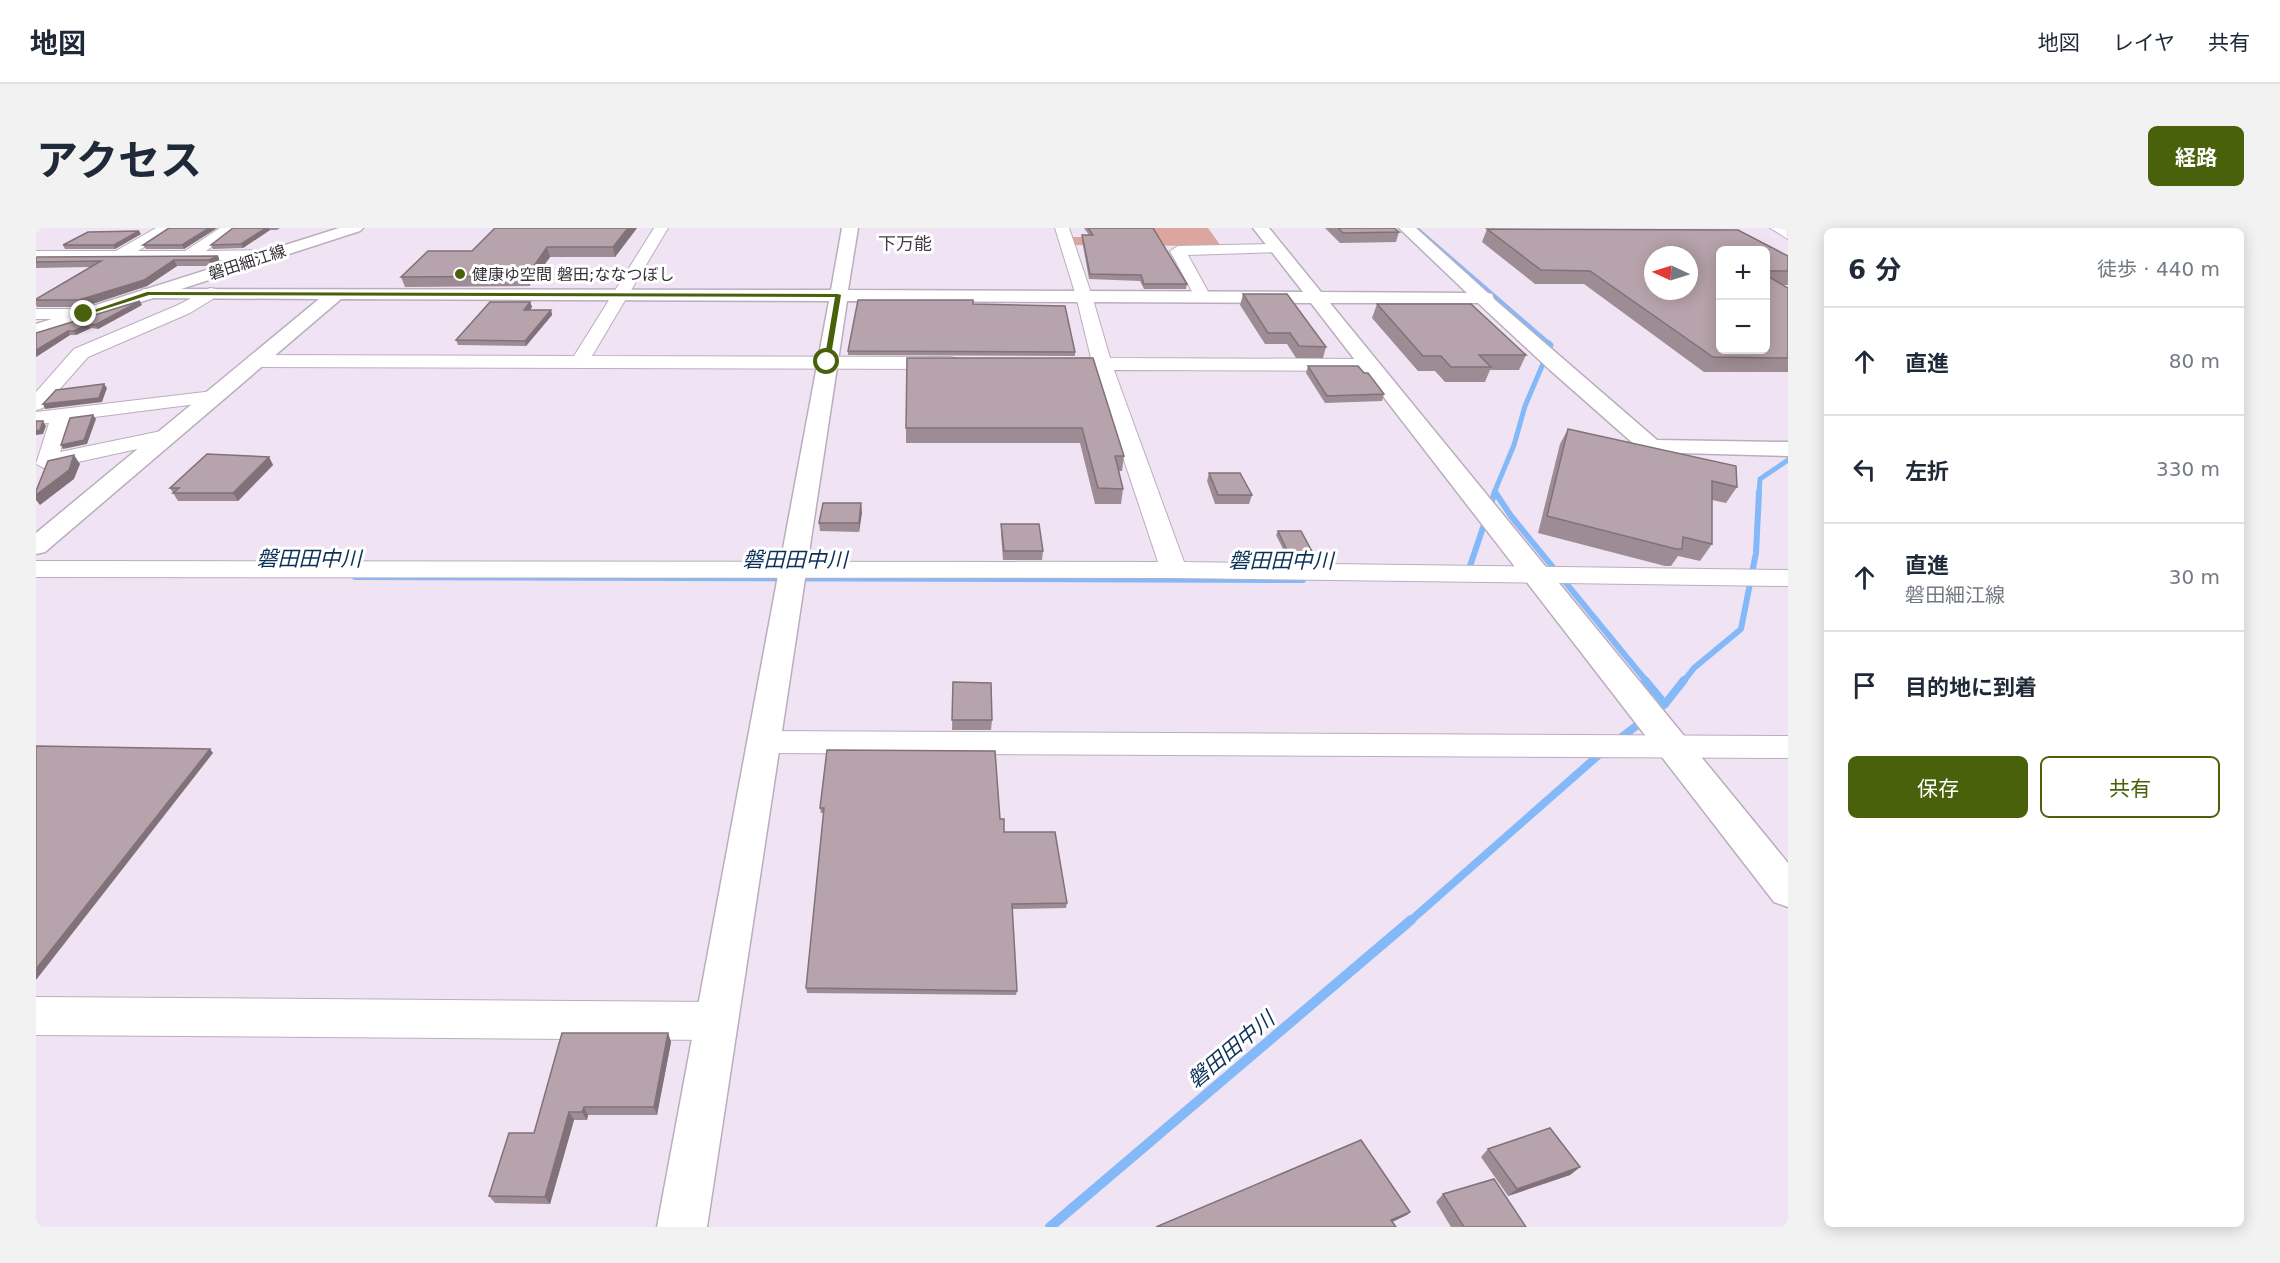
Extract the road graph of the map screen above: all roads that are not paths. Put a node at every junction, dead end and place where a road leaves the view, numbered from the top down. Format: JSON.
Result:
{"nodes":[{"id":1,"x":166,"y":228,"type":"edge"},
{"id":2,"x":230,"y":228,"type":"edge"},
{"id":3,"x":355,"y":228,"type":"edge"},
{"id":4,"x":661,"y":228,"type":"edge"},
{"id":5,"x":850,"y":228,"type":"edge"},
{"id":6,"x":1062,"y":228,"type":"edge"},
{"id":7,"x":1261,"y":228,"type":"edge"},
{"id":8,"x":1407,"y":228,"type":"edge"},
{"id":9,"x":1777,"y":228,"type":"edge"},
{"id":10,"x":1788,"y":235,"type":"edge"},
{"id":11,"x":1277,"y":249,"type":"junction"},
{"id":12,"x":189,"y":255,"type":"junction"},
{"id":13,"x":268,"y":255,"type":"junction"},
{"id":14,"x":36,"y":256,"type":"edge"},
{"id":15,"x":120,"y":256,"type":"junction"},
{"id":16,"x":149,"y":293,"type":"junction"},
{"id":17,"x":210,"y":293,"type":"junction"},
{"id":18,"x":336,"y":294,"type":"junction"},
{"id":19,"x":619,"y":294,"type":"junction"},
{"id":20,"x":838,"y":295,"type":"junction"},
{"id":21,"x":1084,"y":296,"type":"junction"},
{"id":22,"x":1203,"y":297,"type":"junction"},
{"id":23,"x":1315,"y":297,"type":"junction"},
{"id":24,"x":1486,"y":298,"type":"junction"},
{"id":25,"x":36,"y":314,"type":"edge"},
{"id":26,"x":84,"y":314,"type":"junction"},
{"id":27,"x":36,"y":330,"type":"edge"},
{"id":28,"x":256,"y":361,"type":"junction"},
{"id":29,"x":580,"y":361,"type":"junction"},
{"id":30,"x":827,"y":362,"type":"junction"},
{"id":31,"x":971,"y":363,"type":"edge"},
{"id":32,"x":1030,"y":364,"type":"edge"},
{"id":33,"x":1102,"y":364,"type":"junction"},
{"id":34,"x":1368,"y":365,"type":"junction"},
{"id":35,"x":213,"y":397,"type":"junction"},
{"id":36,"x":36,"y":404,"type":"edge"},
{"id":37,"x":62,"y":416,"type":"junction"},
{"id":38,"x":36,"y":418,"type":"edge"},
{"id":39,"x":166,"y":436,"type":"junction"},
{"id":40,"x":1788,"y":449,"type":"edge"},
{"id":41,"x":36,"y":546,"type":"edge"},
{"id":42,"x":36,"y":568,"type":"edge"},
{"id":43,"x":1174,"y":570,"type":"junction"},
{"id":44,"x":792,"y":571,"type":"junction"},
{"id":45,"x":1538,"y":575,"type":"junction"},
{"id":46,"x":1788,"y":578,"type":"edge"},
{"id":47,"x":765,"y":742,"type":"junction"},
{"id":48,"x":1673,"y":747,"type":"junction"},
{"id":49,"x":1788,"y":747,"type":"edge"},
{"id":50,"x":1788,"y":891,"type":"edge"},
{"id":51,"x":36,"y":1016,"type":"edge"},
{"id":52,"x":716,"y":1021,"type":"junction"},
{"id":53,"x":681,"y":1227,"type":"edge"}],
"edges":[{"from":1,"to":15,"type":"street"},
{"from":2,"to":12,"type":"street"},
{"from":3,"to":13,"type":"street","name":"磐田細江線"},
{"from":4,"to":19,"type":"street"},
{"from":5,"to":20,"type":"street"},
{"from":6,"to":21,"type":"street"},
{"from":7,"to":11,"type":"street"},
{"from":8,"to":24,"type":"street"},
{"from":9,"to":10,"type":"street"},
{"from":11,"to":22,"type":"street"},
{"from":11,"to":23,"type":"street"},
{"from":12,"to":13,"type":"street"},
{"from":12,"to":15,"type":"street"},
{"from":13,"to":16,"type":"street","name":"磐田細江線"},
{"from":14,"to":15,"type":"street"},
{"from":16,"to":17,"type":"street"},
{"from":16,"to":26,"type":"street","name":"磐田細江線"},
{"from":17,"to":18,"type":"street"},
{"from":17,"to":36,"type":"street"},
{"from":18,"to":19,"type":"street"},
{"from":18,"to":28,"type":"street"},
{"from":19,"to":20,"type":"street"},
{"from":19,"to":29,"type":"street"},
{"from":20,"to":21,"type":"street"},
{"from":20,"to":30,"type":"street"},
{"from":21,"to":22,"type":"street"},
{"from":21,"to":33,"type":"street"},
{"from":22,"to":23,"type":"street"},
{"from":23,"to":24,"type":"street"},
{"from":23,"to":34,"type":"street"},
{"from":24,"to":40,"type":"street"},
{"from":25,"to":26,"type":"street"},
{"from":26,"to":27,"type":"street","name":"磐田細江線"},
{"from":28,"to":29,"type":"street"},
{"from":28,"to":35,"type":"street"},
{"from":29,"to":30,"type":"street"},
{"from":30,"to":31,"type":"street"},
{"from":30,"to":44,"type":"street"},
{"from":32,"to":33,"type":"street"},
{"from":33,"to":34,"type":"street"},
{"from":33,"to":43,"type":"street"},
{"from":34,"to":45,"type":"street"},
{"from":35,"to":37,"type":"street"},
{"from":35,"to":39,"type":"street"},
{"from":37,"to":38,"type":"street"},
{"from":37,"to":39,"type":"street"},
{"from":39,"to":41,"type":"street"},
{"from":42,"to":44,"type":"street"},
{"from":43,"to":44,"type":"street"},
{"from":43,"to":45,"type":"street"},
{"from":44,"to":47,"type":"street"},
{"from":45,"to":46,"type":"street"},
{"from":45,"to":48,"type":"street"},
{"from":47,"to":48,"type":"street"},
{"from":47,"to":52,"type":"street"},
{"from":48,"to":49,"type":"street"},
{"from":48,"to":50,"type":"street"},
{"from":51,"to":52,"type":"street"},
{"from":52,"to":53,"type":"street"}]}
